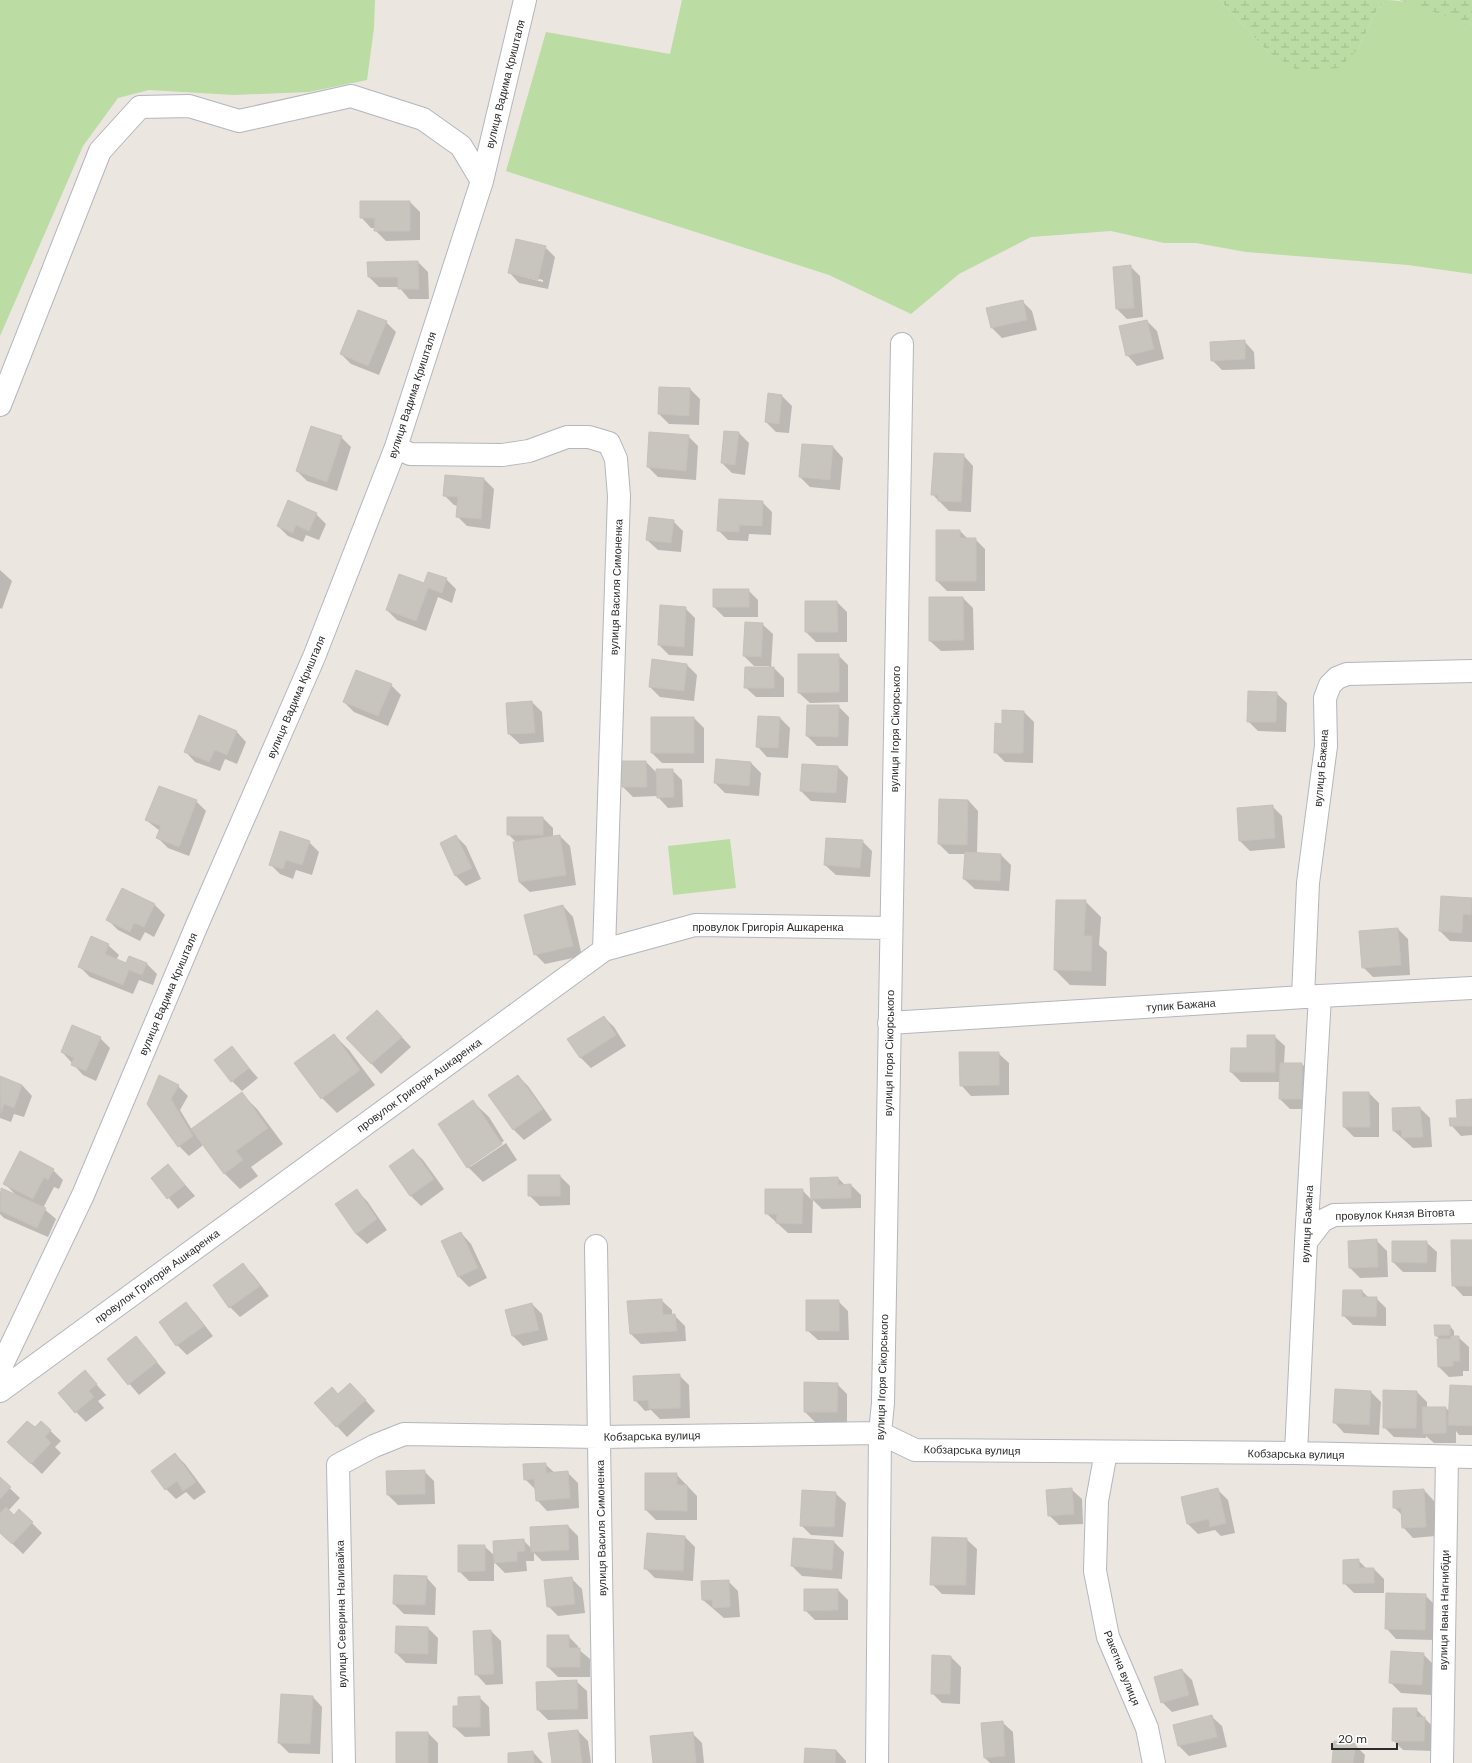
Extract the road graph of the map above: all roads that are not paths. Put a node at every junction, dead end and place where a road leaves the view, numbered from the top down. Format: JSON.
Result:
{"nodes":[{"id":1,"x":525,"y":0,"type":"edge"},
{"id":2,"x":482,"y":181,"type":"junction"},
{"id":3,"x":902,"y":344,"type":"dead end"},
{"id":4,"x":0,"y":405,"type":"edge"},
{"id":5,"x":396,"y":447,"type":"junction"},
{"id":6,"x":1472,"y":671,"type":"edge"},
{"id":7,"x":891,"y":928,"type":"junction"},
{"id":8,"x":604,"y":950,"type":"junction"},
{"id":9,"x":1472,"y":988,"type":"edge"},
{"id":10,"x":1312,"y":996,"type":"junction"},
{"id":11,"x":889,"y":1023,"type":"junction"},
{"id":12,"x":1472,"y":1212,"type":"edge"},
{"id":13,"x":1306,"y":1242,"type":"junction"},
{"id":14,"x":596,"y":1246,"type":"dead end"},
{"id":15,"x":0,"y":1369,"type":"edge"},
{"id":16,"x":0,"y":1391,"type":"edge"},
{"id":17,"x":880,"y":1433,"type":"junction"},
{"id":18,"x":599,"y":1437,"type":"junction"},
{"id":19,"x":1106,"y":1452,"type":"junction"},
{"id":20,"x":1296,"y":1453,"type":"junction"},
{"id":21,"x":1446,"y":1457,"type":"junction"},
{"id":22,"x":1472,"y":1457,"type":"edge"},
{"id":23,"x":338,"y":1465,"type":"joint"},
{"id":24,"x":344,"y":1763,"type":"edge"},
{"id":25,"x":604,"y":1763,"type":"edge"},
{"id":26,"x":877,"y":1763,"type":"edge"},
{"id":27,"x":1154,"y":1763,"type":"edge"},
{"id":28,"x":1442,"y":1763,"type":"edge"}],
"edges":[{"from":1,"to":2,"type":"street","name":"вулиця Вадима Кришталя"},
{"from":2,"to":4,"type":"street"},
{"from":2,"to":5,"type":"street","name":"вулиця Вадима Кришталя"},
{"from":3,"to":7,"type":"street","name":"вулиця Ігоря Сікорського"},
{"from":5,"to":8,"type":"street","name":"вулиця Василя Симоненка"},
{"from":5,"to":15,"type":"street","name":"вулиця Вадима Кришталя"},
{"from":6,"to":10,"type":"street","name":"вулиця Бажана"},
{"from":7,"to":8,"type":"street","name":"провулок Григорія Ашкаренка"},
{"from":7,"to":11,"type":"street","name":"вулиця Ігоря Сікорського"},
{"from":8,"to":16,"type":"street","name":"провулок Григорія Ашкаренка"},
{"from":9,"to":10,"type":"street","name":"тупик Бажана"},
{"from":10,"to":11,"type":"street","name":"тупик Бажана"},
{"from":10,"to":13,"type":"street","name":"вулиця Бажана"},
{"from":11,"to":17,"type":"street","name":"вулиця Ігоря Сікорського"},
{"from":12,"to":13,"type":"street","name":"провулок Князя Вітовта"},
{"from":13,"to":20,"type":"street","name":"вулиця Бажана"},
{"from":14,"to":18,"type":"street","name":"вулиця Василя Симоненка"},
{"from":17,"to":18,"type":"street","name":"Кобзарська вулиця"},
{"from":17,"to":19,"type":"street","name":"Кобзарська вулиця"},
{"from":17,"to":26,"type":"street","name":"вулиця Ігоря Сікорського"},
{"from":18,"to":23,"type":"street","name":"Кобзарська вулиця"},
{"from":18,"to":25,"type":"street","name":"вулиця Василя Симоненка"},
{"from":19,"to":20,"type":"street","name":"Кобзарська вулиця"},
{"from":19,"to":27,"type":"street","name":"Ракетна вулиця"},
{"from":20,"to":21,"type":"street","name":"Кобзарська вулиця"},
{"from":21,"to":22,"type":"street","name":"Кобзарська вулиця"},
{"from":21,"to":28,"type":"street","name":"вулиця Івана Нагнибіди"},
{"from":23,"to":24,"type":"street","name":"вулиця Северина Наливайка"}]}
